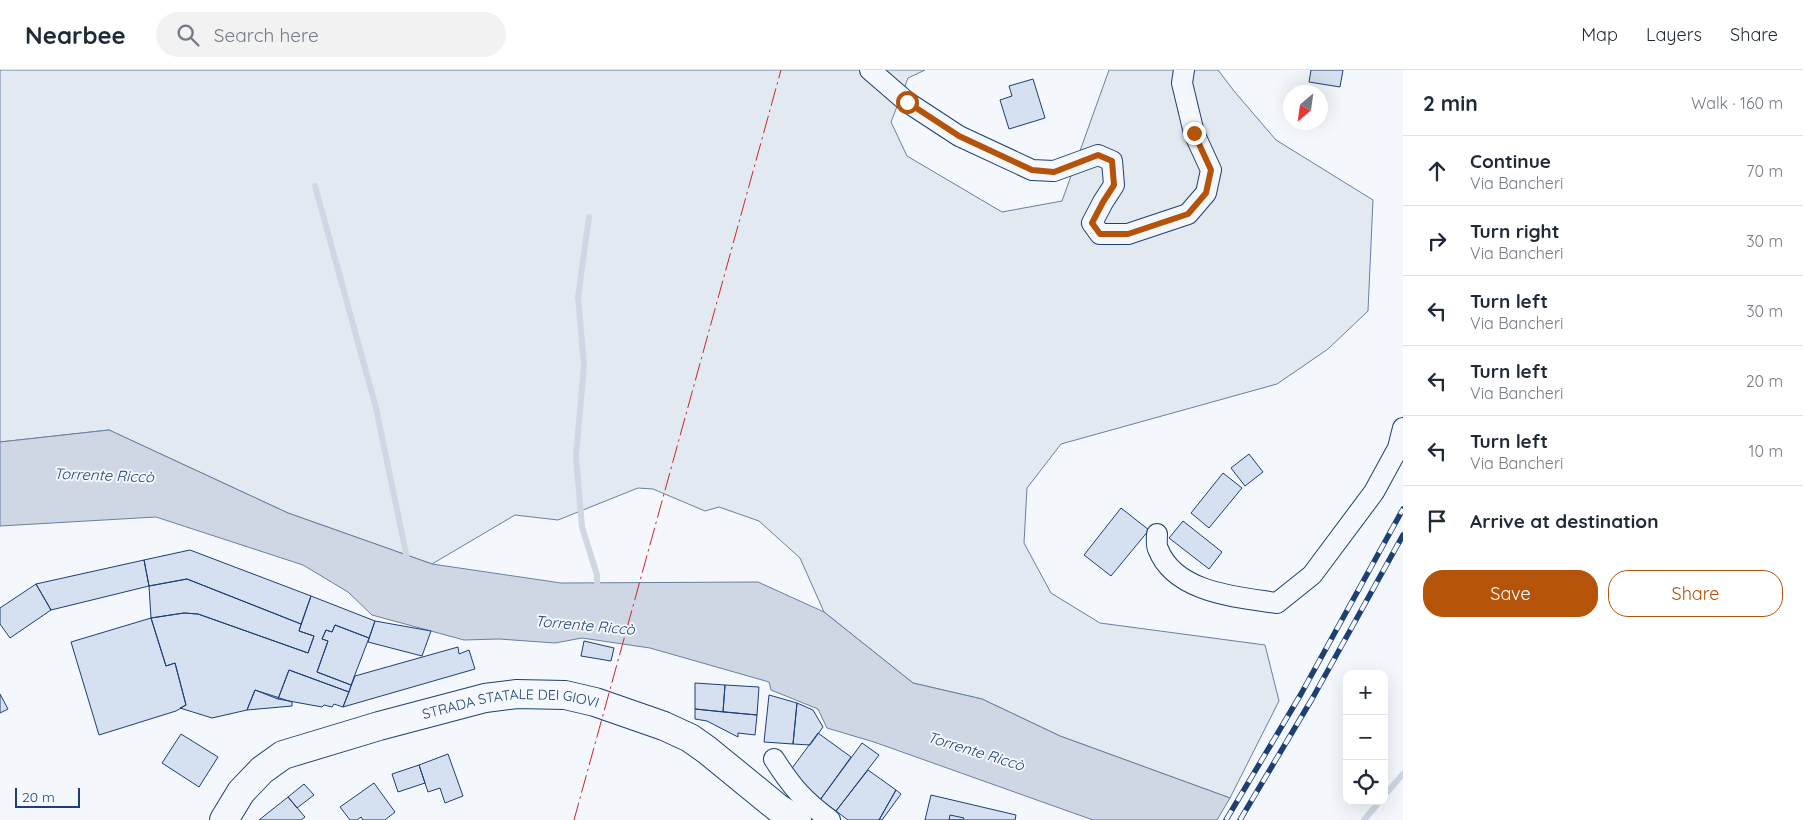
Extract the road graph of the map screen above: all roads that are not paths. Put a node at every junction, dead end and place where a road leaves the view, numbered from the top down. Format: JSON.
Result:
{"nodes":[{"id":1,"x":870,"y":70,"type":"edge"},
{"id":2,"x":1184,"y":70,"type":"edge"},
{"id":3,"x":1403,"y":428,"type":"edge"},
{"id":4,"x":1158,"y":534,"type":"dead end"},
{"id":5,"x":774,"y":759,"type":"dead end"},
{"id":6,"x":224,"y":820,"type":"edge"},
{"id":7,"x":797,"y":820,"type":"edge"},
{"id":8,"x":830,"y":820,"type":"edge"}],
"edges":[{"from":1,"to":2,"type":"street"},
{"from":3,"to":4,"type":"street"},
{"from":5,"to":8,"type":"street"},
{"from":6,"to":7,"type":"main road","name":"STRADA STATALE DEI GIOVI"}]}
